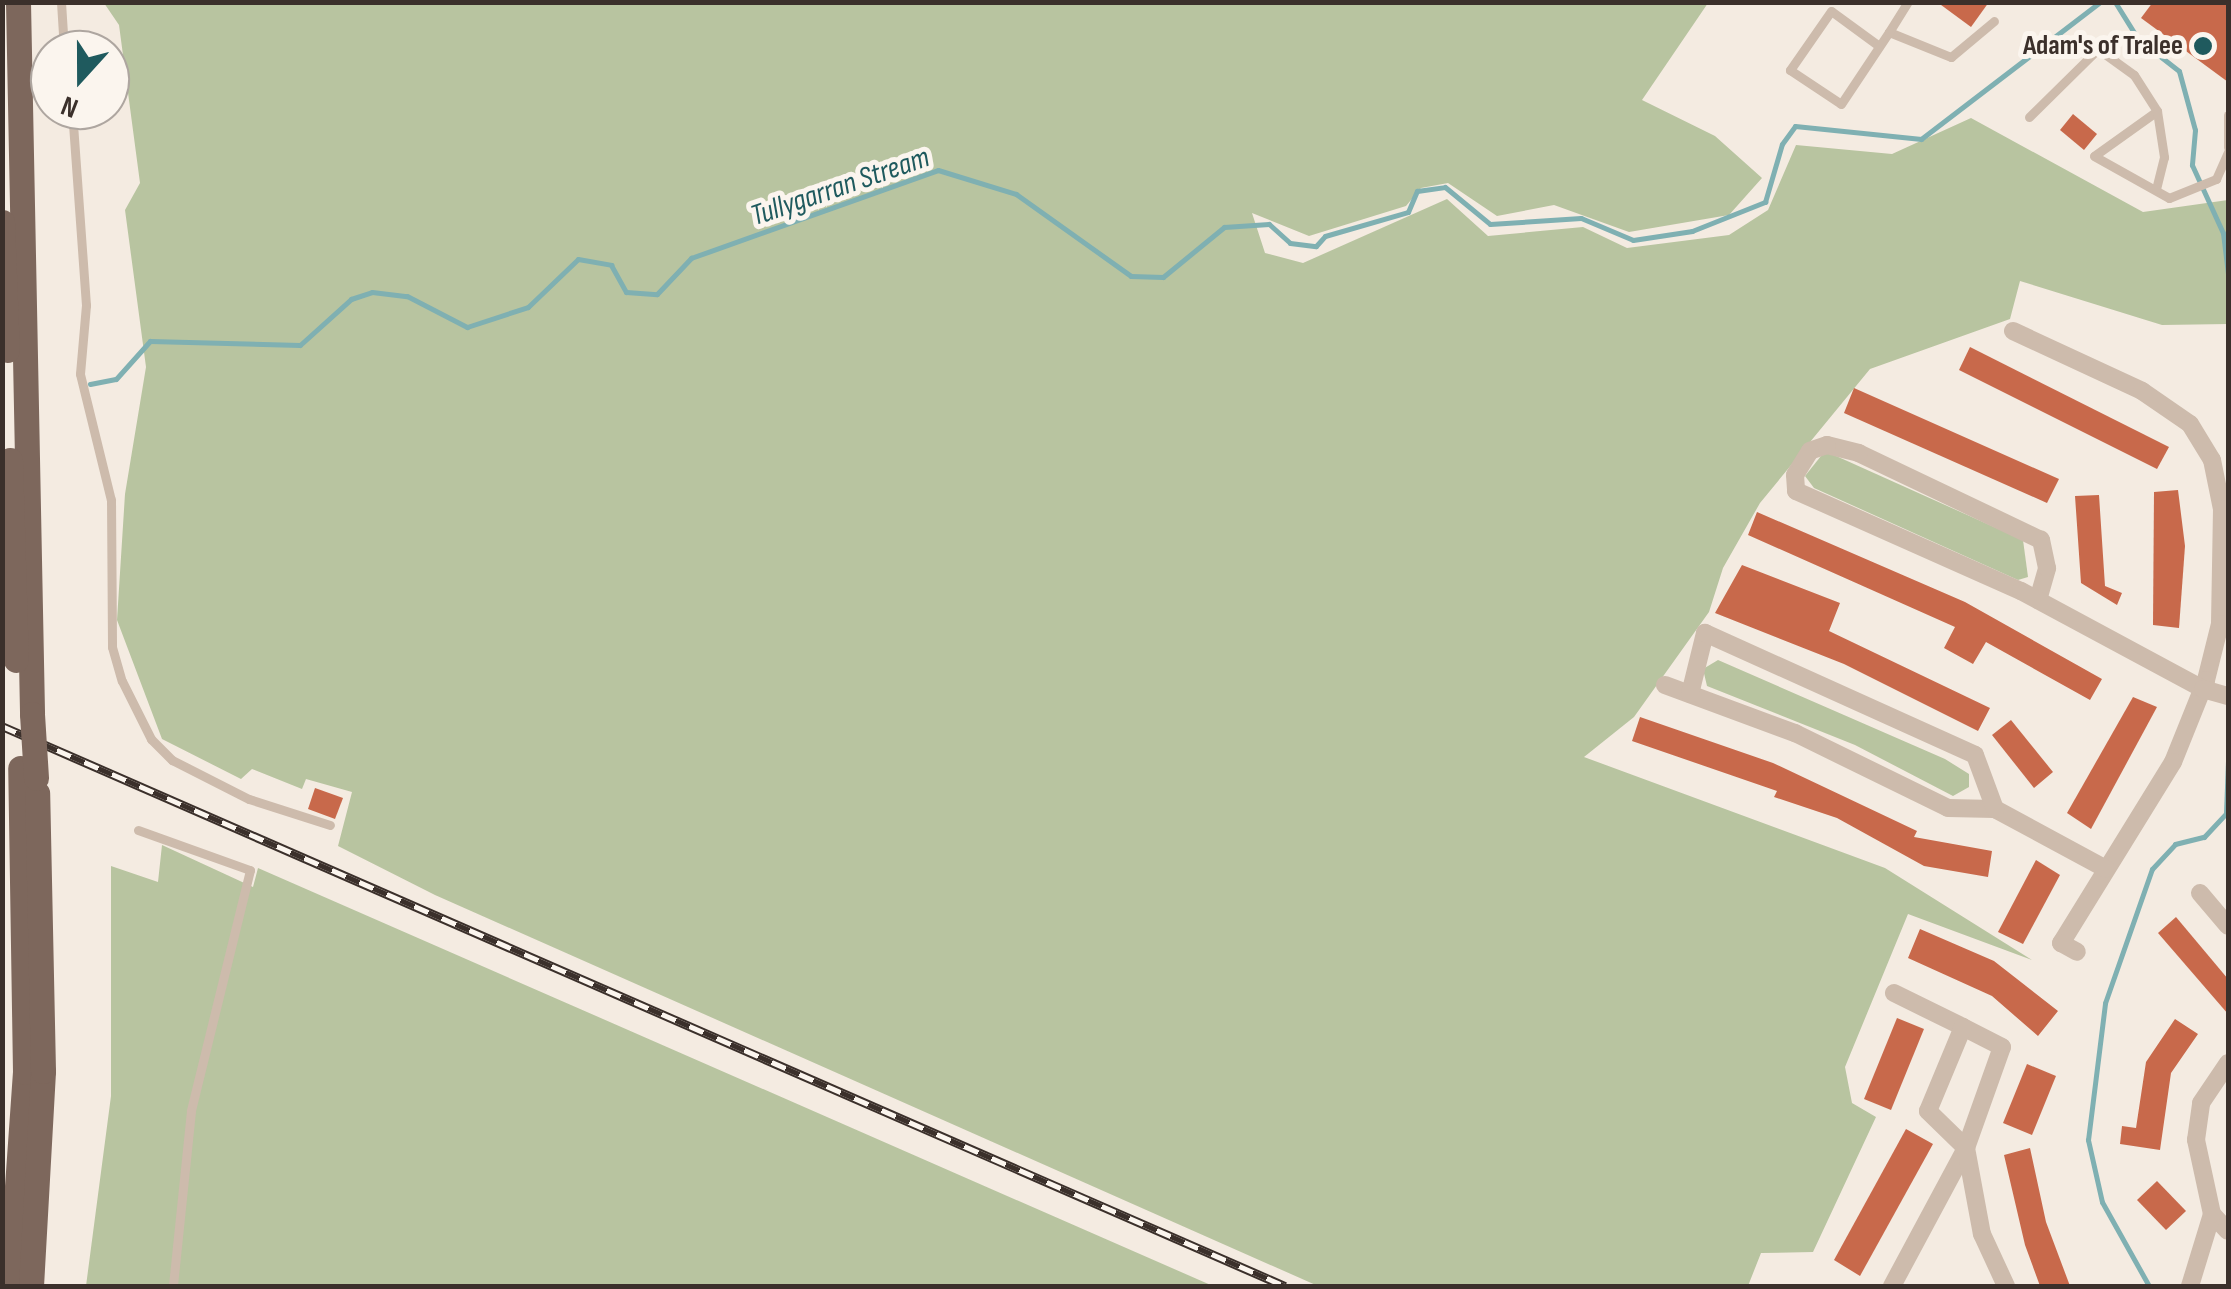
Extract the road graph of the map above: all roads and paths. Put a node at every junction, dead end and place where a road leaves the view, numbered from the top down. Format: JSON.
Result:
{"nodes":[{"id":1,"x":18,"y":2,"type":"edge"},
{"id":2,"x":61,"y":2,"type":"edge"},
{"id":3,"x":1908,"y":2,"type":"edge"},
{"id":4,"x":1994,"y":22,"type":"dead end"},
{"id":5,"x":63,"y":30,"type":"edge"},
{"id":6,"x":1889,"y":32,"type":"junction"},
{"id":7,"x":1879,"y":46,"type":"junction"},
{"id":8,"x":2158,"y":111,"type":"junction"},
{"id":9,"x":2228,"y":115,"type":"edge"},
{"id":10,"x":2029,"y":117,"type":"dead end"},
{"id":11,"x":74,"y":130,"type":"edge"},
{"id":12,"x":2228,"y":149,"type":"edge"},
{"id":13,"x":2156,"y":189,"type":"junction"},
{"id":14,"x":2,"y":222,"type":"edge"},
{"id":15,"x":2013,"y":331,"type":"dead end"},
{"id":16,"x":2038,"y":600,"type":"junction"},
{"id":17,"x":1665,"y":685,"type":"dead end"},
{"id":18,"x":2202,"y":689,"type":"junction"},
{"id":19,"x":1690,"y":694,"type":"junction"},
{"id":20,"x":2228,"y":696,"type":"edge"},
{"id":21,"x":25,"y":710,"type":"junction"},
{"id":22,"x":28,"y":773,"type":"junction"},
{"id":23,"x":1995,"y":810,"type":"junction"},
{"id":24,"x":330,"y":826,"type":"dead end"},
{"id":25,"x":138,"y":830,"type":"dead end"},
{"id":26,"x":2106,"y":869,"type":"junction"},
{"id":27,"x":2200,"y":894,"type":"dead end"},
{"id":28,"x":2228,"y":926,"type":"edge"},
{"id":29,"x":2077,"y":952,"type":"dead end"},
{"id":30,"x":1894,"y":993,"type":"dead end"},
{"id":31,"x":1963,"y":1028,"type":"junction"},
{"id":32,"x":2228,"y":1063,"type":"edge"},
{"id":33,"x":1966,"y":1148,"type":"junction"},
{"id":34,"x":2212,"y":1214,"type":"junction"},
{"id":35,"x":2228,"y":1232,"type":"edge"},
{"id":36,"x":10,"y":1286,"type":"edge"},
{"id":37,"x":31,"y":1286,"type":"edge"},
{"id":38,"x":173,"y":1286,"type":"edge"},
{"id":39,"x":1892,"y":1286,"type":"edge"},
{"id":40,"x":2006,"y":1286,"type":"edge"},
{"id":41,"x":2190,"y":1286,"type":"edge"}],
"edges":[{"from":1,"to":21,"type":"main road"},
{"from":2,"to":5,"type":"lane"},
{"from":3,"to":6,"type":"lane"},
{"from":4,"to":6,"type":"lane"},
{"from":6,"to":7,"type":"lane"},
{"from":7,"to":7,"type":"lane"},
{"from":8,"to":10,"type":"lane"},
{"from":8,"to":13,"type":"lane"},
{"from":8,"to":13,"type":"lane"},
{"from":9,"to":12,"type":"lane"},
{"from":11,"to":24,"type":"lane"},
{"from":12,"to":13,"type":"lane"},
{"from":14,"to":21,"type":"main road"},
{"from":15,"to":18,"type":"street"},
{"from":16,"to":16,"type":"street"},
{"from":16,"to":18,"type":"street"},
{"from":17,"to":19,"type":"street"},
{"from":18,"to":20,"type":"street"},
{"from":18,"to":26,"type":"street"},
{"from":19,"to":23,"type":"street"},
{"from":19,"to":23,"type":"street"},
{"from":21,"to":22,"type":"main road","bridge":true},
{"from":22,"to":36,"type":"main road"},
{"from":22,"to":37,"type":"main road"},
{"from":23,"to":26,"type":"street"},
{"from":25,"to":38,"type":"lane"},
{"from":26,"to":29,"type":"street"},
{"from":27,"to":28,"type":"street"},
{"from":30,"to":31,"type":"street"},
{"from":31,"to":33,"type":"street"},
{"from":31,"to":33,"type":"street"},
{"from":32,"to":34,"type":"street"},
{"from":33,"to":39,"type":"street"},
{"from":33,"to":40,"type":"street"},
{"from":34,"to":35,"type":"street"},
{"from":34,"to":41,"type":"street"}]}
